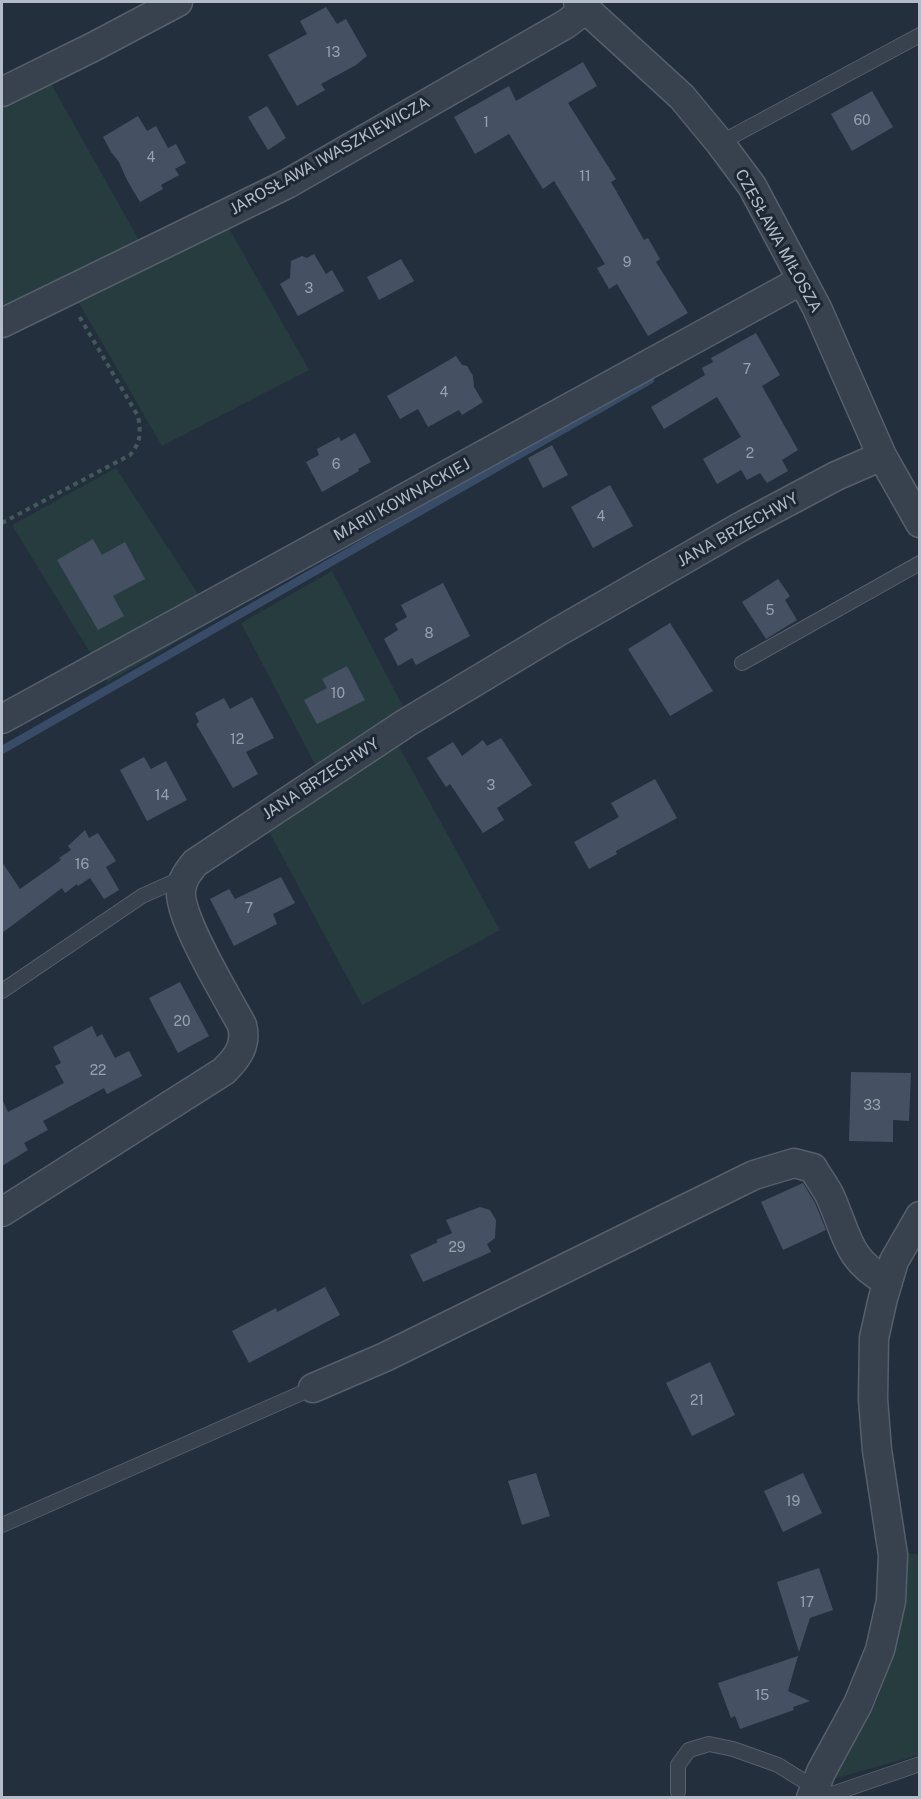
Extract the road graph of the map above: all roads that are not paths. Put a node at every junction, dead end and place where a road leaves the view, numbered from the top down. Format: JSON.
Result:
{"nodes":[{"id":1,"x":178,"y":2,"type":"edge"},
{"id":2,"x":582,"y":5,"type":"edge"},
{"id":3,"x":920,"y":35,"type":"edge"},
{"id":4,"x":2,"y":92,"type":"edge"},
{"id":5,"x":720,"y":142,"type":"junction"},
{"id":6,"x":802,"y":280,"type":"junction"},
{"id":7,"x":2,"y":323,"type":"edge"},
{"id":8,"x":882,"y":456,"type":"junction"},
{"id":9,"x":920,"y":523,"type":"edge"},
{"id":10,"x":920,"y":563,"type":"edge"},
{"id":11,"x":742,"y":663,"type":"dead end"},
{"id":12,"x":2,"y":719,"type":"edge"},
{"id":13,"x":184,"y":877,"type":"junction"},
{"id":14,"x":2,"y":991,"type":"edge"},
{"id":15,"x":2,"y":1212,"type":"edge"},
{"id":16,"x":920,"y":1216,"type":"edge"},
{"id":17,"x":888,"y":1282,"type":"junction"},
{"id":18,"x":313,"y":1388,"type":"joint"},
{"id":19,"x":2,"y":1525,"type":"edge"},
{"id":20,"x":920,"y":1764,"type":"edge"},
{"id":21,"x":678,"y":1792,"type":"dead end"},
{"id":22,"x":813,"y":1793,"type":"edge"}],
"edges":[{"from":1,"to":4,"type":"street"},
{"from":2,"to":5,"type":"street","name":"CZESŁAWA MIŁOSZA"},
{"from":2,"to":7,"type":"street","name":"JAROSŁAWA IWASZKIEWICZA"},
{"from":3,"to":5,"type":"lane"},
{"from":5,"to":6,"type":"street","name":"CZESŁAWA MIŁOSZA"},
{"from":6,"to":8,"type":"street","name":"CZESŁAWA MIŁOSZA"},
{"from":6,"to":12,"type":"street","name":"MARII KOWNACKIEJ"},
{"from":8,"to":9,"type":"street","name":"CZESŁAWA MIŁOSZA"},
{"from":8,"to":13,"type":"street","name":"JANA BRZECHWY"},
{"from":10,"to":11,"type":"lane"},
{"from":13,"to":14,"type":"lane"},
{"from":13,"to":15,"type":"street"},
{"from":16,"to":17,"type":"street"},
{"from":17,"to":18,"type":"street"},
{"from":17,"to":22,"type":"street"},
{"from":18,"to":19,"type":"lane"},
{"from":20,"to":22,"type":"lane"},
{"from":21,"to":22,"type":"lane"}]}
